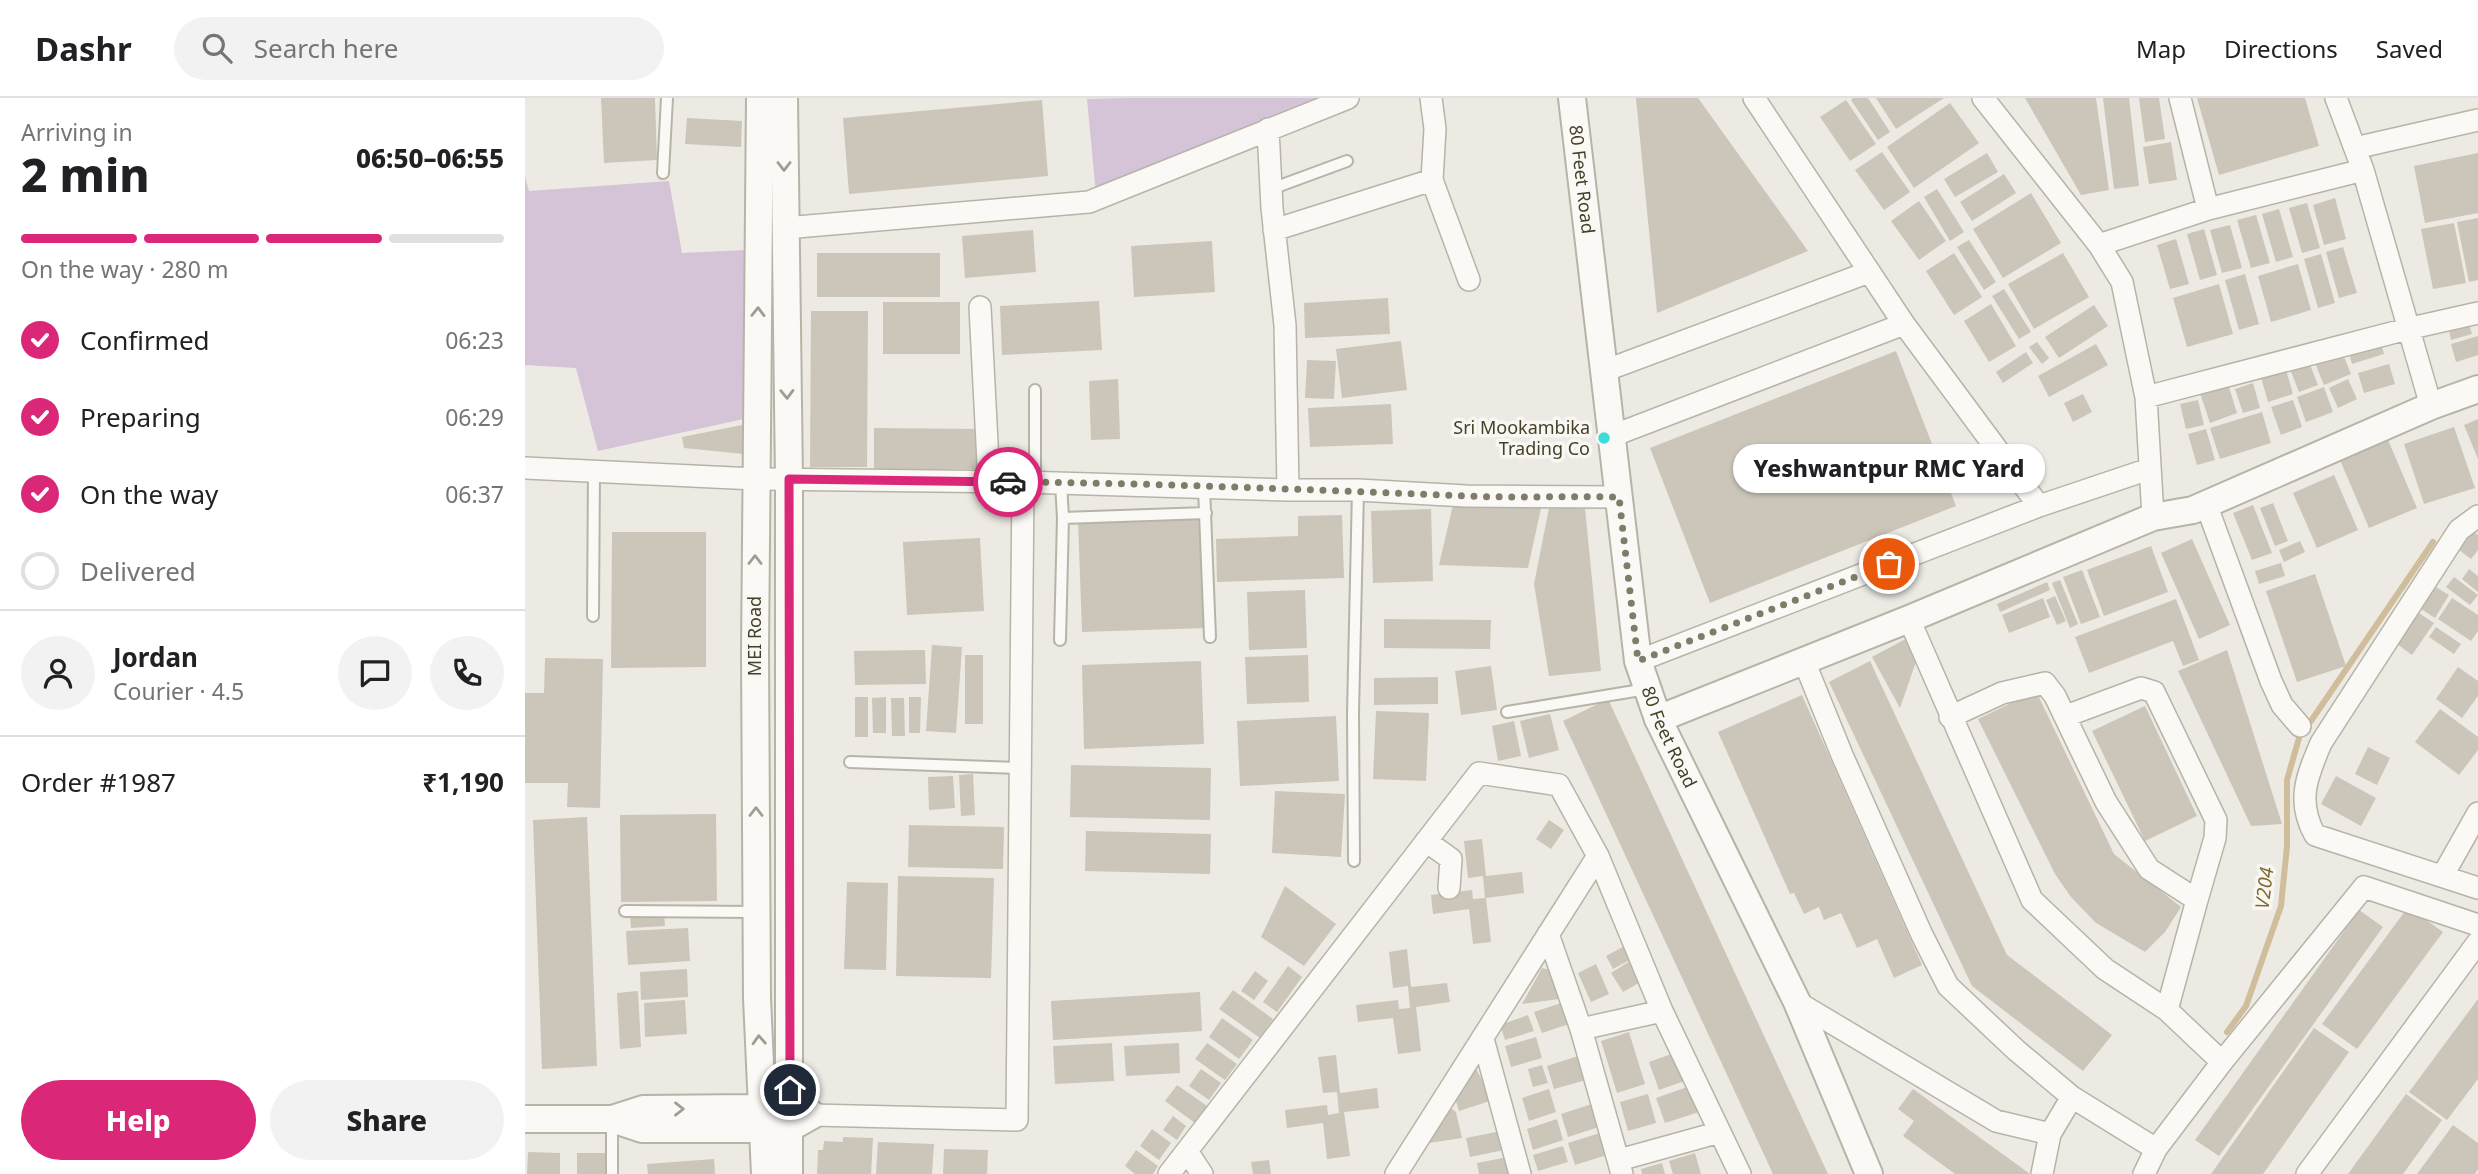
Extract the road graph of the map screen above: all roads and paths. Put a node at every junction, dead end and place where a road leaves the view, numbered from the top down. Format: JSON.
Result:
{"nodes":[{"id":1,"x":667,"y":98,"type":"edge"},
{"id":2,"x":760,"y":98,"type":"edge"},
{"id":3,"x":784,"y":98,"type":"edge"},
{"id":4,"x":1348,"y":98,"type":"edge"},
{"id":5,"x":1431,"y":98,"type":"edge"},
{"id":6,"x":1572,"y":98,"type":"edge"},
{"id":7,"x":1754,"y":98,"type":"edge"},
{"id":8,"x":1983,"y":98,"type":"edge"},
{"id":9,"x":2180,"y":98,"type":"edge"},
{"id":10,"x":2336,"y":98,"type":"edge"},
{"id":11,"x":2478,"y":120,"type":"edge"},
{"id":12,"x":1268,"y":129,"type":"junction"},
{"id":13,"x":2355,"y":148,"type":"junction"},
{"id":14,"x":1347,"y":161,"type":"dead end"},
{"id":15,"x":2363,"y":170,"type":"junction"},
{"id":16,"x":663,"y":173,"type":"dead end"},
{"id":17,"x":1432,"y":180,"type":"junction"},
{"id":18,"x":1271,"y":189,"type":"junction"},
{"id":19,"x":2208,"y":209,"type":"junction"},
{"id":20,"x":785,"y":228,"type":"junction"},
{"id":21,"x":1274,"y":230,"type":"junction"},
{"id":22,"x":2099,"y":245,"type":"junction"},
{"id":23,"x":1869,"y":272,"type":"junction"},
{"id":24,"x":1469,"y":280,"type":"dead end"},
{"id":25,"x":980,"y":307,"type":"dead end"},
{"id":26,"x":2478,"y":313,"type":"edge"},
{"id":27,"x":1903,"y":324,"type":"junction"},
{"id":28,"x":2407,"y":329,"type":"junction"},
{"id":29,"x":1604,"y":371,"type":"junction"},
{"id":30,"x":2478,"y":389,"type":"edge"},
{"id":31,"x":1035,"y":390,"type":"dead end"},
{"id":32,"x":2146,"y":397,"type":"junction"},
{"id":33,"x":2431,"y":406,"type":"junction"},
{"id":34,"x":1612,"y":436,"type":"junction"},
{"id":35,"x":525,"y":468,"type":"edge"},
{"id":36,"x":2149,"y":469,"type":"junction"},
{"id":37,"x":594,"y":470,"type":"junction"},
{"id":38,"x":755,"y":478,"type":"junction"},
{"id":39,"x":789,"y":479,"type":"junction"},
{"id":40,"x":989,"y":481,"type":"junction"},
{"id":41,"x":1029,"y":482,"type":"junction"},
{"id":42,"x":1061,"y":483,"type":"junction"},
{"id":43,"x":1204,"y":488,"type":"junction"},
{"id":44,"x":1289,"y":490,"type":"junction"},
{"id":45,"x":1358,"y":490,"type":"junction"},
{"id":46,"x":1619,"y":497,"type":"junction"},
{"id":47,"x":2206,"y":505,"type":"junction"},
{"id":48,"x":2039,"y":506,"type":"junction"},
{"id":49,"x":1206,"y":513,"type":"junction"},
{"id":50,"x":2478,"y":516,"type":"edge"},
{"id":51,"x":2153,"y":517,"type":"junction"},
{"id":52,"x":1063,"y":519,"type":"junction"},
{"id":53,"x":593,"y":616,"type":"dead end"},
{"id":54,"x":1909,"y":619,"type":"junction"},
{"id":55,"x":1210,"y":636,"type":"dead end"},
{"id":56,"x":1060,"y":640,"type":"dead end"},
{"id":57,"x":1638,"y":661,"type":"junction"},
{"id":58,"x":1804,"y":661,"type":"junction"},
{"id":59,"x":1647,"y":688,"type":"junction"},
{"id":60,"x":1507,"y":712,"type":"dead end"},
{"id":61,"x":2066,"y":716,"type":"junction"},
{"id":62,"x":1950,"y":717,"type":"junction"},
{"id":63,"x":1658,"y":719,"type":"junction"},
{"id":64,"x":2300,"y":726,"type":"dead end"},
{"id":65,"x":850,"y":762,"type":"dead end"},
{"id":66,"x":1020,"y":768,"type":"junction"},
{"id":67,"x":2478,"y":813,"type":"edge"},
{"id":68,"x":1426,"y":841,"type":"junction"},
{"id":69,"x":1598,"y":856,"type":"junction"},
{"id":70,"x":1354,"y":861,"type":"dead end"},
{"id":71,"x":2443,"y":875,"type":"junction"},
{"id":72,"x":1449,"y":888,"type":"dead end"},
{"id":73,"x":2478,"y":888,"type":"edge"},
{"id":74,"x":2197,"y":900,"type":"junction"},
{"id":75,"x":625,"y":911,"type":"dead end"},
{"id":76,"x":756,"y":912,"type":"junction"},
{"id":77,"x":2478,"y":925,"type":"edge"},
{"id":78,"x":1548,"y":934,"type":"junction"},
{"id":79,"x":2478,"y":942,"type":"edge"},
{"id":80,"x":1797,"y":1002,"type":"junction"},
{"id":81,"x":2167,"y":1010,"type":"junction"},
{"id":82,"x":1662,"y":1011,"type":"junction"},
{"id":83,"x":1581,"y":1029,"type":"junction"},
{"id":84,"x":1483,"y":1039,"type":"junction"},
{"id":85,"x":2222,"y":1062,"type":"junction"},
{"id":86,"x":2072,"y":1097,"type":"junction"},
{"id":87,"x":798,"y":1116,"type":"junction"},
{"id":88,"x":763,"y":1118,"type":"junction"},
{"id":89,"x":525,"y":1119,"type":"edge"},
{"id":90,"x":612,"y":1119,"type":"junction"},
{"id":91,"x":1720,"y":1132,"type":"junction"},
{"id":92,"x":2050,"y":1134,"type":"junction"},
{"id":93,"x":2156,"y":1149,"type":"junction"},
{"id":94,"x":1187,"y":1150,"type":"junction"},
{"id":95,"x":1411,"y":1164,"type":"edge"},
{"id":96,"x":1621,"y":1167,"type":"edge"},
{"id":97,"x":613,"y":1174,"type":"edge"},
{"id":98,"x":765,"y":1174,"type":"edge"},
{"id":99,"x":789,"y":1174,"type":"edge"},
{"id":100,"x":1169,"y":1174,"type":"edge"},
{"id":101,"x":1202,"y":1174,"type":"edge"},
{"id":102,"x":1396,"y":1174,"type":"edge"},
{"id":103,"x":1520,"y":1174,"type":"edge"},
{"id":104,"x":1740,"y":1174,"type":"edge"},
{"id":105,"x":1869,"y":1174,"type":"edge"},
{"id":106,"x":2042,"y":1174,"type":"edge"},
{"id":107,"x":2144,"y":1174,"type":"edge"},
{"id":108,"x":2307,"y":1174,"type":"edge"}],
"edges":[{"from":1,"to":16,"type":"lane"},
{"from":38,"to":2,"type":"street","name":"MEI Road","one_way":true},
{"from":3,"to":20,"type":"street","name":"MEI Road","one_way":true},
{"from":4,"to":12,"type":"street"},
{"from":5,"to":17,"type":"street"},
{"from":6,"to":29,"type":"street","name":"80 Feet Road"},
{"from":7,"to":23,"type":"street"},
{"from":8,"to":22,"type":"street"},
{"from":9,"to":19,"type":"street"},
{"from":10,"to":13,"type":"street"},
{"from":11,"to":13,"type":"street"},
{"from":12,"to":18,"type":"street"},
{"from":12,"to":20,"type":"street"},
{"from":13,"to":15,"type":"street"},
{"from":14,"to":18,"type":"lane"},
{"from":15,"to":19,"type":"street"},
{"from":15,"to":28,"type":"street"},
{"from":17,"to":21,"type":"street"},
{"from":17,"to":24,"type":"street"},
{"from":18,"to":21,"type":"street"},
{"from":19,"to":22,"type":"street"},
{"from":20,"to":39,"type":"street","name":"MEI Road","one_way":true},
{"from":21,"to":44,"type":"street"},
{"from":22,"to":32,"type":"street"},
{"from":23,"to":27,"type":"street"},
{"from":23,"to":29,"type":"street"},
{"from":25,"to":40,"type":"street"},
{"from":26,"to":28,"type":"street"},
{"from":27,"to":34,"type":"street"},
{"from":27,"to":48,"type":"street"},
{"from":28,"to":32,"type":"street"},
{"from":28,"to":33,"type":"street"},
{"from":29,"to":34,"type":"street","name":"80 Feet Road"},
{"from":30,"to":33,"type":"street"},
{"from":31,"to":41,"type":"lane"},
{"from":32,"to":36,"type":"street"},
{"from":33,"to":47,"type":"street"},
{"from":34,"to":46,"type":"street","name":"80 Feet Road"},
{"from":35,"to":37,"type":"street"},
{"from":36,"to":48,"type":"street"},
{"from":36,"to":51,"type":"street"},
{"from":37,"to":38,"type":"street"},
{"from":37,"to":53,"type":"lane"},
{"from":38,"to":39,"type":"street"},
{"from":76,"to":38,"type":"street","name":"MEI Road","one_way":true},
{"from":39,"to":40,"type":"street"},
{"from":39,"to":87,"type":"street","name":"MEI Road"},
{"from":40,"to":41,"type":"street"},
{"from":41,"to":42,"type":"street"},
{"from":41,"to":66,"type":"street"},
{"from":42,"to":43,"type":"street"},
{"from":42,"to":52,"type":"lane"},
{"from":43,"to":44,"type":"street"},
{"from":43,"to":49,"type":"lane"},
{"from":44,"to":45,"type":"street"},
{"from":45,"to":46,"type":"street"},
{"from":45,"to":70,"type":"lane"},
{"from":46,"to":57,"type":"street","name":"80 Feet Road"},
{"from":47,"to":51,"type":"street"},
{"from":47,"to":64,"type":"street"},
{"from":48,"to":57,"type":"street"},
{"from":49,"to":52,"type":"lane"},
{"from":49,"to":55,"type":"lane"},
{"from":50,"to":71,"type":"street"},
{"from":51,"to":54,"type":"street"},
{"from":52,"to":56,"type":"lane"},
{"from":54,"to":58,"type":"street"},
{"from":54,"to":62,"type":"street"},
{"from":57,"to":59,"type":"street","name":"80 Feet Road"},
{"from":58,"to":63,"type":"street"},
{"from":58,"to":86,"type":"street"},
{"from":59,"to":60,"type":"lane"},
{"from":59,"to":63,"type":"street","name":"80 Feet Road"},
{"from":61,"to":62,"type":"street"},
{"from":61,"to":74,"type":"street"},
{"from":61,"to":74,"type":"street"},
{"from":62,"to":81,"type":"street"},
{"from":63,"to":80,"type":"street","name":"80 Feet Road"},
{"from":65,"to":66,"type":"lane"},
{"from":66,"to":87,"type":"street"},
{"from":67,"to":71,"type":"street"},
{"from":68,"to":69,"type":"street"},
{"from":68,"to":72,"type":"street"},
{"from":68,"to":94,"type":"street"},
{"from":69,"to":78,"type":"street"},
{"from":69,"to":82,"type":"street"},
{"from":71,"to":73,"type":"street"},
{"from":74,"to":81,"type":"street"},
{"from":75,"to":76,"type":"lane"},
{"from":88,"to":76,"type":"street","name":"MEI Road","one_way":true},
{"from":77,"to":85,"type":"street"},
{"from":78,"to":83,"type":"street"},
{"from":78,"to":84,"type":"street"},
{"from":79,"to":108,"type":"street"},
{"from":80,"to":92,"type":"street"},
{"from":80,"to":105,"type":"street","name":"80 Feet Road"},
{"from":81,"to":85,"type":"street"},
{"from":82,"to":83,"type":"street"},
{"from":82,"to":91,"type":"street"},
{"from":83,"to":96,"type":"street"},
{"from":84,"to":95,"type":"street"},
{"from":84,"to":103,"type":"street"},
{"from":85,"to":93,"type":"street"},
{"from":86,"to":92,"type":"street"},
{"from":86,"to":93,"type":"street"},
{"from":87,"to":88,"type":"street"},
{"from":87,"to":99,"type":"street","name":"MEI Road"},
{"from":88,"to":90,"type":"street"},
{"from":88,"to":98,"type":"street","name":"MEI Road"},
{"from":89,"to":90,"type":"street"},
{"from":90,"to":97,"type":"lane"},
{"from":91,"to":96,"type":"street"},
{"from":91,"to":104,"type":"street"},
{"from":92,"to":106,"type":"street"},
{"from":93,"to":107,"type":"street"},
{"from":94,"to":100,"type":"street"},
{"from":94,"to":101,"type":"street"},
{"from":95,"to":102,"type":"street"}]}
